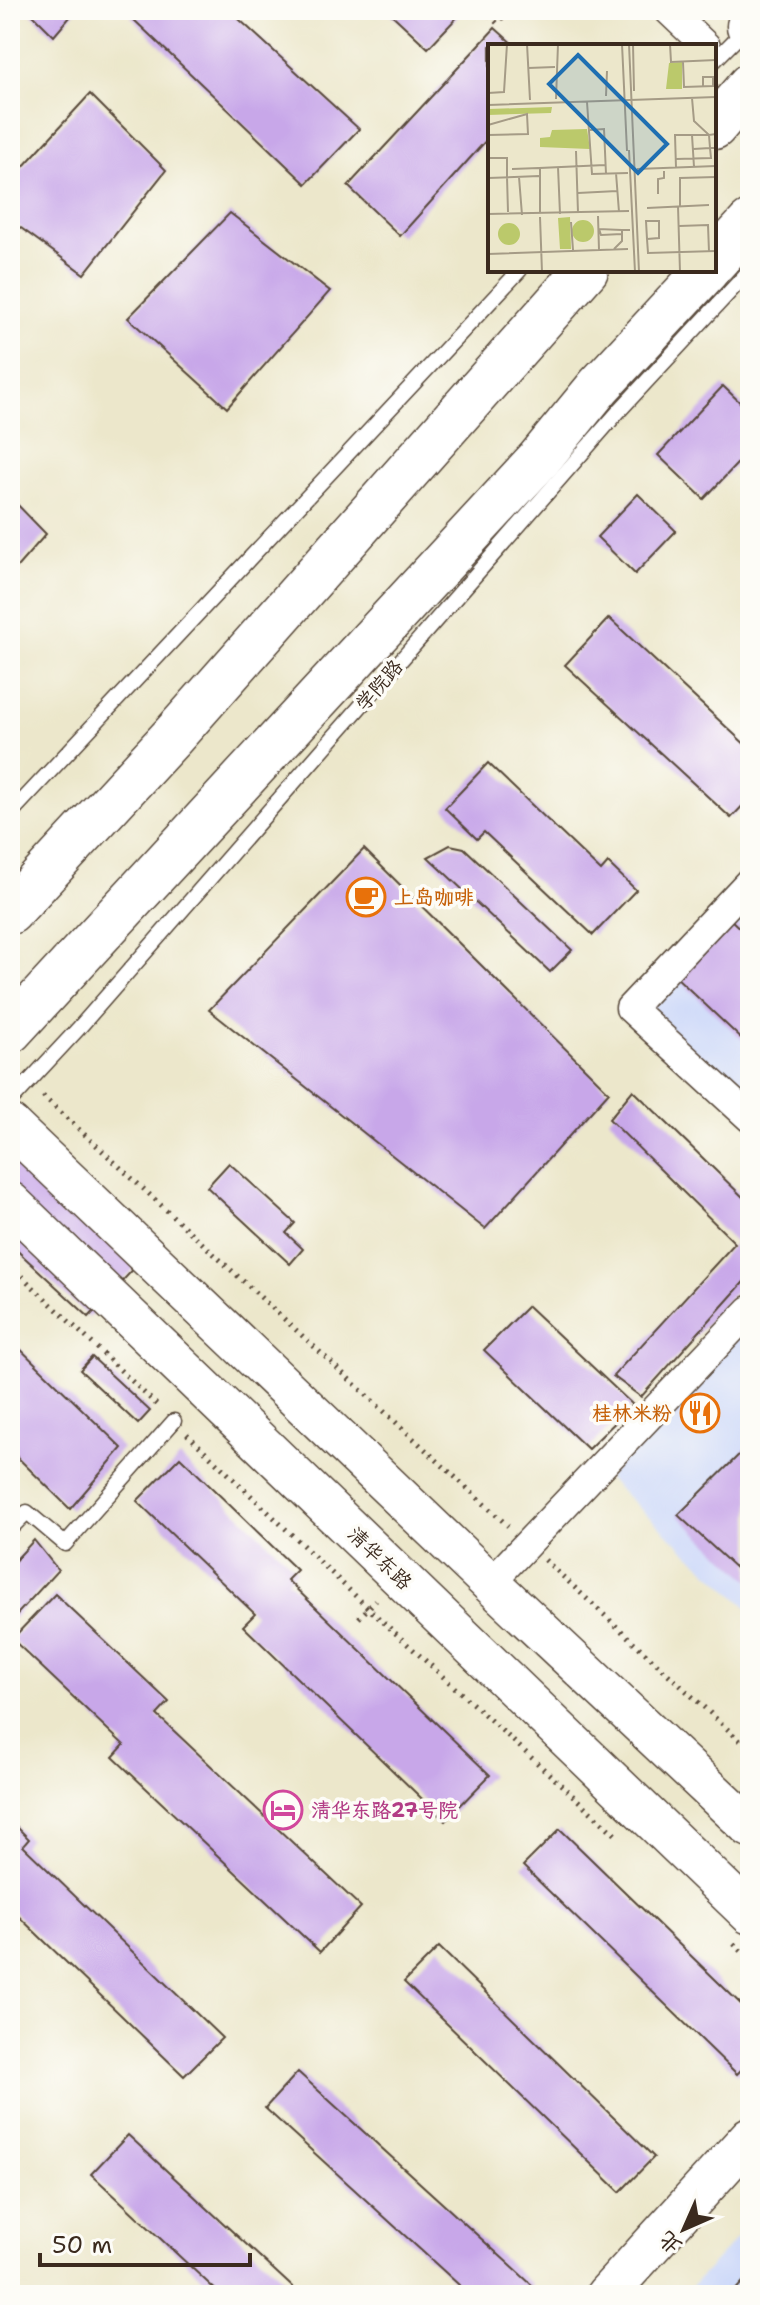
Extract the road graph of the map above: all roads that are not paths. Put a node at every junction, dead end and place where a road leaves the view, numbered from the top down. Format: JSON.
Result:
{"nodes":[{"id":1,"x":668,"y":10,"type":"edge"},
{"id":2,"x":750,"y":25,"type":"edge"},
{"id":3,"x":703,"y":44,"type":"edge"},
{"id":4,"x":716,"y":52,"type":"edge"},
{"id":5,"x":750,"y":85,"type":"edge"},
{"id":6,"x":716,"y":125,"type":"edge"},
{"id":7,"x":750,"y":223,"type":"edge"},
{"id":8,"x":716,"y":260,"type":"edge"},
{"id":9,"x":750,"y":270,"type":"edge"},
{"id":10,"x":518,"y":272,"type":"edge"},
{"id":11,"x":584,"y":272,"type":"edge"},
{"id":12,"x":705,"y":272,"type":"edge"},
{"id":13,"x":619,"y":411,"type":"junction"},
{"id":14,"x":539,"y":459,"type":"junction"},
{"id":15,"x":10,"y":814,"type":"edge"},
{"id":16,"x":750,"y":881,"type":"edge"},
{"id":17,"x":10,"y":912,"type":"edge"},
{"id":18,"x":10,"y":1031,"type":"edge"},
{"id":19,"x":10,"y":1102,"type":"edge"},
{"id":20,"x":750,"y":1118,"type":"edge"},
{"id":21,"x":10,"y":1125,"type":"edge"},
{"id":22,"x":10,"y":1202,"type":"edge"},
{"id":23,"x":750,"y":1310,"type":"edge"},
{"id":24,"x":174,"y":1421,"type":"road end"},
{"id":25,"x":10,"y":1529,"type":"edge"},
{"id":26,"x":490,"y":1583,"type":"junction"},
{"id":27,"x":750,"y":1827,"type":"edge"},
{"id":28,"x":738,"y":1926,"type":"edge"},
{"id":29,"x":750,"y":2137,"type":"edge"},
{"id":30,"x":606,"y":2295,"type":"edge"}],
"edges":[{"from":1,"to":3,"type":"street"},
{"from":2,"to":4,"type":"lane"},
{"from":5,"to":6,"type":"main road"},
{"from":7,"to":8,"type":"main road"},
{"from":9,"to":13,"type":"lane","name":"学院路"},
{"from":10,"to":15,"type":"lane"},
{"from":11,"to":17,"type":"main road"},
{"from":12,"to":14,"type":"main road","name":"学院路"},
{"from":13,"to":14,"type":"main road"},
{"from":13,"to":19,"type":"lane","name":"学院路"},
{"from":14,"to":18,"type":"main road","name":"学院路"},
{"from":16,"to":20,"type":"street"},
{"from":21,"to":26,"type":"main road"},
{"from":22,"to":28,"type":"main road","name":"清华东路"},
{"from":23,"to":26,"type":"street"},
{"from":24,"to":25,"type":"lane"},
{"from":26,"to":27,"type":"main road"},
{"from":29,"to":30,"type":"main road"}]}
